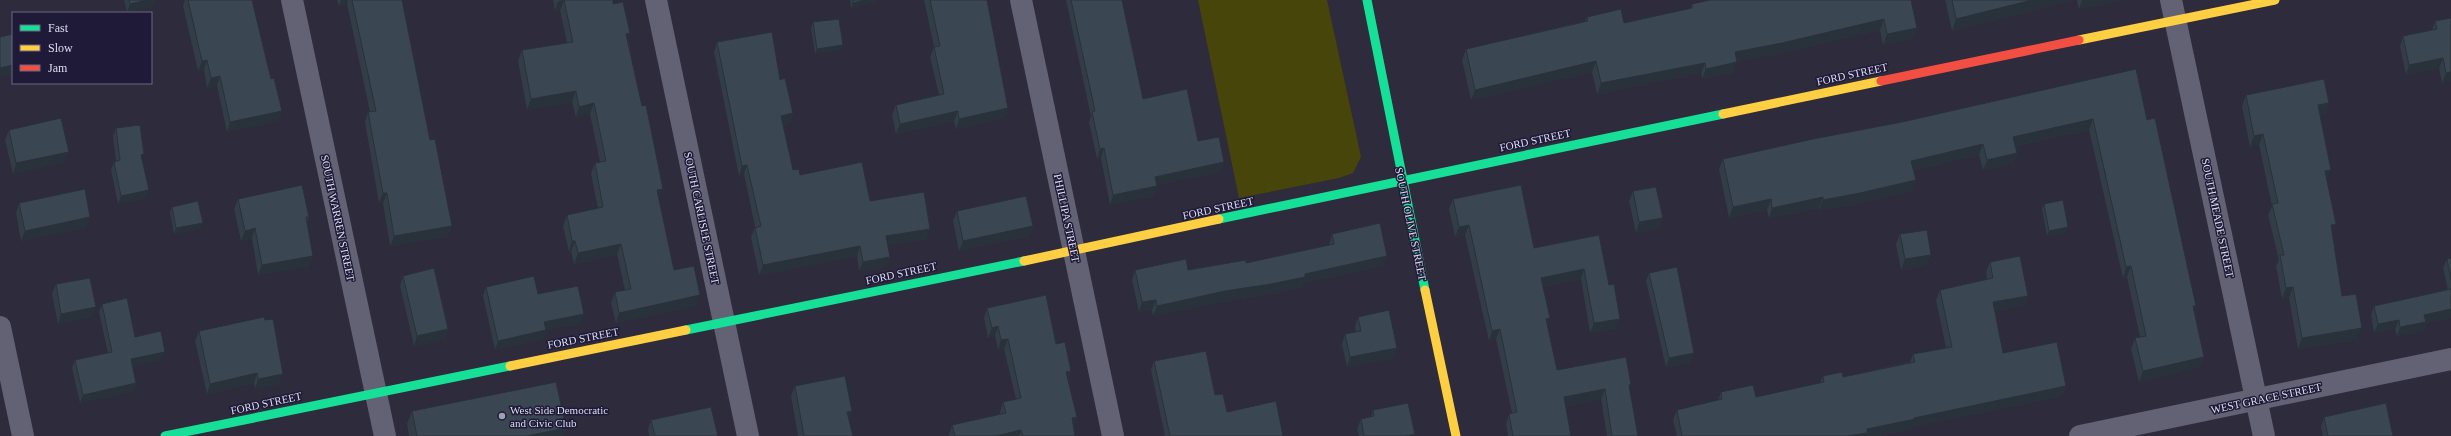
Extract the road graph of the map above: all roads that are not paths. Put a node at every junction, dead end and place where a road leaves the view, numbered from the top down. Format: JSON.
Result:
{"nodes":[{"id":1,"x":292,"y":0,"type":"edge"},
{"id":2,"x":656,"y":0,"type":"edge"},
{"id":3,"x":1021,"y":0,"type":"edge"},
{"id":4,"x":2275,"y":0,"type":"edge"},
{"id":5,"x":1369,"y":4,"type":"edge"},
{"id":6,"x":2173,"y":10,"type":"edge"},
{"id":7,"x":1402,"y":180,"type":"junction"},
{"id":8,"x":1074,"y":251,"type":"junction"},
{"id":9,"x":724,"y":322,"type":"junction"},
{"id":10,"x":0,"y":327,"type":"edge"},
{"id":11,"x":2451,"y":359,"type":"edge"},
{"id":12,"x":376,"y":393,"type":"junction"},
{"id":13,"x":2256,"y":400,"type":"junction"},
{"id":14,"x":23,"y":436,"type":"edge"},
{"id":15,"x":166,"y":436,"type":"edge"},
{"id":16,"x":385,"y":436,"type":"edge"},
{"id":17,"x":748,"y":436,"type":"edge"},
{"id":18,"x":1113,"y":436,"type":"edge"},
{"id":19,"x":1456,"y":436,"type":"edge"},
{"id":20,"x":2080,"y":436,"type":"edge"},
{"id":21,"x":2264,"y":436,"type":"edge"}],
"edges":[{"from":1,"to":12,"type":"street","name":"SOUTH WARREN STREET"},
{"from":2,"to":9,"type":"street","name":"SOUTH CARLISLE STREET"},
{"from":3,"to":8,"type":"street","name":"PHILLIPA STREET"},
{"from":4,"to":6,"type":"street","name":"FORD STREET"},
{"from":5,"to":7,"type":"street","name":"SOUTH OLIVE STREET"},
{"from":6,"to":7,"type":"street","name":"FORD STREET"},
{"from":6,"to":13,"type":"street","name":"SOUTH MEADE STREET"},
{"from":7,"to":8,"type":"street","name":"FORD STREET"},
{"from":7,"to":19,"type":"street","name":"SOUTH OLIVE STREET"},
{"from":8,"to":9,"type":"street","name":"FORD STREET"},
{"from":8,"to":18,"type":"street","name":"PHILLIPA STREET"},
{"from":9,"to":12,"type":"street","name":"FORD STREET"},
{"from":9,"to":17,"type":"street","name":"SOUTH CARLISLE STREET"},
{"from":10,"to":14,"type":"street"},
{"from":11,"to":13,"type":"street","name":"WEST GRACE STREET"},
{"from":12,"to":15,"type":"street","name":"FORD STREET"},
{"from":12,"to":16,"type":"street","name":"SOUTH WARREN STREET"},
{"from":13,"to":20,"type":"street","name":"WEST GRACE STREET"},
{"from":13,"to":21,"type":"street","name":"SOUTH MEADE STREET"}]}
